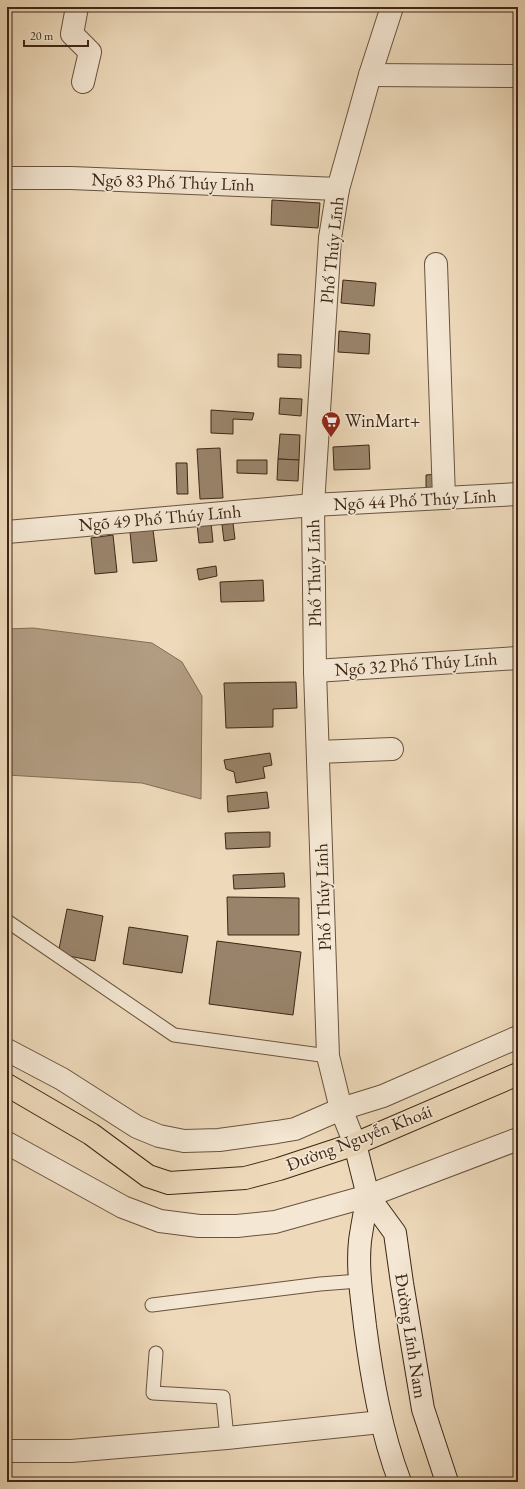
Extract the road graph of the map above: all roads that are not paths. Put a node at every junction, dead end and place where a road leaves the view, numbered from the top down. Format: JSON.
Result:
{"nodes":[{"id":1,"x":77,"y":7,"type":"edge"},
{"id":2,"x":392,"y":7,"type":"edge"},
{"id":3,"x":370,"y":74,"type":"junction"},
{"id":4,"x":518,"y":76,"type":"edge"},
{"id":5,"x":82,"y":82,"type":"dead end"},
{"id":6,"x":7,"y":178,"type":"edge"},
{"id":7,"x":338,"y":189,"type":"junction"},
{"id":8,"x":436,"y":264,"type":"dead end"},
{"id":9,"x":518,"y":494,"type":"edge"},
{"id":10,"x":444,"y":498,"type":"junction"},
{"id":11,"x":313,"y":505,"type":"junction"},
{"id":12,"x":7,"y":532,"type":"edge"},
{"id":13,"x":518,"y":658,"type":"edge"},
{"id":14,"x":315,"y":670,"type":"junction"},
{"id":15,"x":392,"y":749,"type":"dead end"},
{"id":16,"x":318,"y":752,"type":"junction"},
{"id":17,"x":7,"y":921,"type":"edge"},
{"id":18,"x":518,"y":1037,"type":"edge"},
{"id":19,"x":7,"y":1050,"type":"edge"},
{"id":20,"x":328,"y":1056,"type":"junction"},
{"id":21,"x":518,"y":1074,"type":"edge"},
{"id":22,"x":7,"y":1085,"type":"edge"},
{"id":23,"x":341,"y":1109,"type":"junction"},
{"id":24,"x":518,"y":1139,"type":"edge"},
{"id":25,"x":7,"y":1142,"type":"edge"},
{"id":26,"x":354,"y":1144,"type":"junction"},
{"id":27,"x":368,"y":1196,"type":"junction"},
{"id":28,"x":359,"y":1281,"type":"junction"},
{"id":29,"x":152,"y":1305,"type":"dead end"},
{"id":30,"x":156,"y":1353,"type":"dead end"},
{"id":31,"x":381,"y":1422,"type":"junction"},
{"id":32,"x":227,"y":1438,"type":"junction"},
{"id":33,"x":7,"y":1451,"type":"edge"},
{"id":34,"x":400,"y":1482,"type":"edge"},
{"id":35,"x":447,"y":1482,"type":"edge"}],
"edges":[{"from":1,"to":5,"type":"street"},
{"from":2,"to":3,"type":"street","name":"Phố Thúy Lĩnh"},
{"from":3,"to":4,"type":"street"},
{"from":3,"to":7,"type":"street","name":"Phố Thúy Lĩnh"},
{"from":6,"to":7,"type":"street","name":"Ngõ 83 Phố Thúy Lĩnh"},
{"from":7,"to":11,"type":"street","name":"Phố Thúy Lĩnh"},
{"from":8,"to":10,"type":"street"},
{"from":9,"to":10,"type":"street","name":"Ngõ 44 Phố Thúy Lĩnh"},
{"from":10,"to":11,"type":"street","name":"Ngõ 44 Phố Thúy Lĩnh"},
{"from":11,"to":12,"type":"street","name":"Ngõ 49 Phố Thúy Lĩnh"},
{"from":11,"to":14,"type":"street","name":"Phố Thúy Lĩnh"},
{"from":13,"to":14,"type":"street","name":"Ngõ 32 Phố Thúy Lĩnh"},
{"from":14,"to":16,"type":"street","name":"Phố Thúy Lĩnh"},
{"from":15,"to":16,"type":"street"},
{"from":16,"to":20,"type":"street","name":"Phố Thúy Lĩnh"},
{"from":17,"to":20,"type":"lane"},
{"from":18,"to":23,"type":"street"},
{"from":19,"to":23,"type":"street"},
{"from":20,"to":23,"type":"street","name":"Phố Thúy Lĩnh"},
{"from":21,"to":26,"type":"main road","name":"Đường Nguyễn Khoái"},
{"from":22,"to":26,"type":"main road","name":"Đường Nguyễn Khoái"},
{"from":23,"to":26,"type":"street","name":"Phố Thúy Lĩnh"},
{"from":24,"to":27,"type":"street"},
{"from":25,"to":27,"type":"street"},
{"from":26,"to":27,"type":"street","name":"Đường Lĩnh Nam"},
{"from":27,"to":28,"type":"street","name":"Đường Lĩnh Nam"},
{"from":27,"to":35,"type":"street","name":"Đường Lĩnh Nam"},
{"from":28,"to":29,"type":"lane"},
{"from":28,"to":31,"type":"street","name":"Đường Lĩnh Nam"},
{"from":30,"to":32,"type":"lane"},
{"from":31,"to":32,"type":"street"},
{"from":31,"to":34,"type":"street","name":"Đường Lĩnh Nam"},
{"from":32,"to":33,"type":"street"}]}
